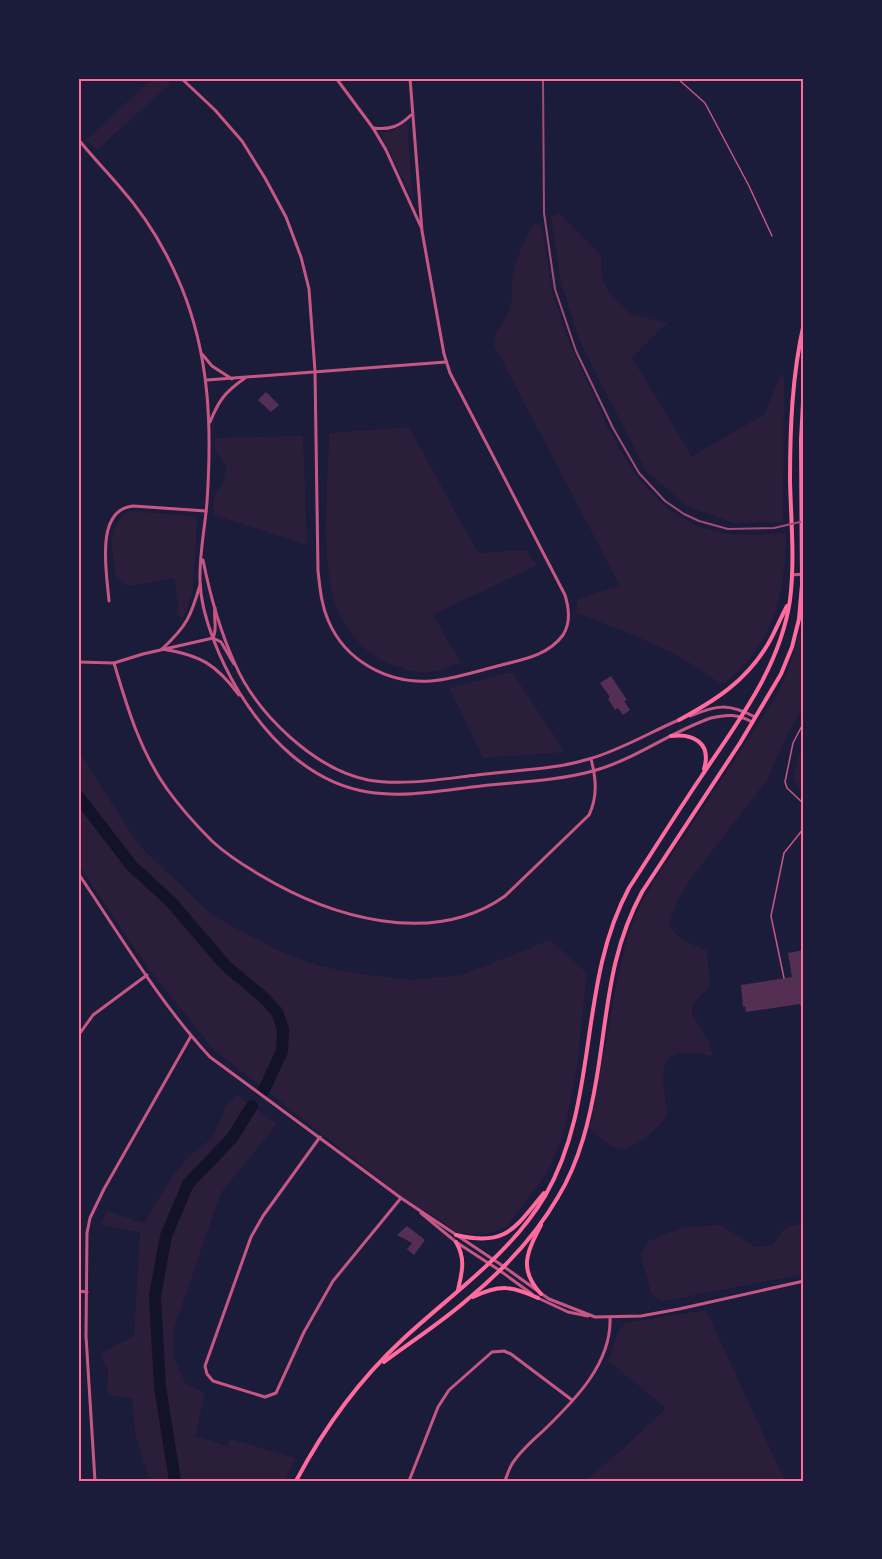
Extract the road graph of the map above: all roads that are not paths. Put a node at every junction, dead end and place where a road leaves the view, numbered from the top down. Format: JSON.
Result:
{"nodes":[{"id":1,"x":181,"y":78,"type":"edge"},
{"id":2,"x":336,"y":78,"type":"edge"},
{"id":3,"x":410,"y":78,"type":"edge"},
{"id":4,"x":677,"y":78,"type":"edge"},
{"id":5,"x":412,"y":114,"type":"junction"},
{"id":6,"x":373,"y":128,"type":"junction"},
{"id":7,"x":78,"y":139,"type":"edge"},
{"id":8,"x":78,"y":145,"type":"edge"},
{"id":9,"x":84,"y":148,"type":"junction"},
{"id":10,"x":422,"y":231,"type":"junction"},
{"id":11,"x":772,"y":236,"type":"dead end"},
{"id":12,"x":804,"y":323,"type":"edge"},
{"id":13,"x":200,"y":353,"type":"junction"},
{"id":14,"x":446,"y":362,"type":"junction"},
{"id":15,"x":315,"y":371,"type":"junction"},
{"id":16,"x":245,"y":378,"type":"junction"},
{"id":17,"x":232,"y":379,"type":"junction"},
{"id":18,"x":207,"y":380,"type":"junction"},
{"id":19,"x":804,"y":384,"type":"edge"},
{"id":20,"x":209,"y":423,"type":"junction"},
{"id":21,"x":206,"y":511,"type":"junction"},
{"id":22,"x":803,"y":535,"type":"edge"},
{"id":23,"x":202,"y":555,"type":"junction"},
{"id":24,"x":792,"y":574,"type":"junction"},
{"id":25,"x":803,"y":574,"type":"edge"},
{"id":26,"x":200,"y":584,"type":"junction"},
{"id":27,"x":109,"y":601,"type":"dead end"},
{"id":28,"x":790,"y":601,"type":"junction"},
{"id":29,"x":215,"y":608,"type":"junction"},
{"id":30,"x":213,"y":638,"type":"junction"},
{"id":31,"x":162,"y":649,"type":"junction"},
{"id":32,"x":78,"y":662,"type":"edge"},
{"id":33,"x":114,"y":663,"type":"junction"},
{"id":34,"x":235,"y":665,"type":"junction"},
{"id":35,"x":745,"y":712,"type":"junction"},
{"id":36,"x":252,"y":713,"type":"junction"},
{"id":37,"x":742,"y":717,"type":"junction"},
{"id":38,"x":755,"y":717,"type":"junction"},
{"id":39,"x":679,"y":720,"type":"junction"},
{"id":40,"x":752,"y":722,"type":"junction"},
{"id":41,"x":804,"y":722,"type":"edge"},
{"id":42,"x":671,"y":736,"type":"junction"},
{"id":43,"x":591,"y":759,"type":"junction"},
{"id":44,"x":594,"y":771,"type":"junction"},
{"id":45,"x":702,"y":775,"type":"junction"},
{"id":46,"x":804,"y":804,"type":"edge"},
{"id":47,"x":804,"y":828,"type":"edge"},
{"id":48,"x":78,"y":873,"type":"edge"},
{"id":49,"x":147,"y":975,"type":"junction"},
{"id":50,"x":784,"y":978,"type":"dead end"},
{"id":51,"x":78,"y":1036,"type":"edge"},
{"id":52,"x":191,"y":1036,"type":"junction"},
{"id":53,"x":320,"y":1137,"type":"junction"},
{"id":54,"x":551,"y":1185,"type":"junction"},
{"id":55,"x":401,"y":1198,"type":"junction"},
{"id":56,"x":418,"y":1209,"type":"junction"},
{"id":57,"x":545,"y":1217,"type":"junction"},
{"id":58,"x":456,"y":1235,"type":"junction"},
{"id":59,"x":456,"y":1242,"type":"junction"},
{"id":60,"x":490,"y":1261,"type":"junction"},
{"id":61,"x":501,"y":1268,"type":"junction"},
{"id":62,"x":804,"y":1281,"type":"edge"},
{"id":63,"x":78,"y":1291,"type":"edge"},
{"id":64,"x":457,"y":1291,"type":"junction"},
{"id":65,"x":87,"y":1292,"type":"junction"},
{"id":66,"x":539,"y":1296,"type":"junction"},
{"id":67,"x":468,"y":1299,"type":"junction"},
{"id":68,"x":610,"y":1317,"type":"junction"},
{"id":69,"x":376,"y":1368,"type":"junction"},
{"id":70,"x":572,"y":1400,"type":"junction"},
{"id":71,"x":94,"y":1481,"type":"edge"},
{"id":72,"x":296,"y":1481,"type":"edge"},
{"id":73,"x":409,"y":1481,"type":"edge"},
{"id":74,"x":505,"y":1481,"type":"edge"}],
"edges":[{"from":1,"to":15,"type":"street"},
{"from":2,"to":6,"type":"street"},
{"from":3,"to":5,"type":"street"},
{"from":4,"to":11,"type":"lane"},
{"from":5,"to":6,"type":"street"},
{"from":5,"to":10,"type":"street"},
{"from":6,"to":10,"type":"street"},
{"from":7,"to":9,"type":"street"},
{"from":8,"to":9,"type":"street"},
{"from":9,"to":13,"type":"street"},
{"from":10,"to":14,"type":"street"},
{"from":12,"to":24,"type":"main road"},
{"from":13,"to":17,"type":"street"},
{"from":13,"to":18,"type":"street"},
{"from":14,"to":15,"type":"street"},
{"from":14,"to":15,"type":"street"},
{"from":15,"to":16,"type":"street"},
{"from":16,"to":17,"type":"street"},
{"from":16,"to":20,"type":"street"},
{"from":17,"to":18,"type":"street"},
{"from":18,"to":20,"type":"street"},
{"from":19,"to":22,"type":"main road"},
{"from":20,"to":21,"type":"street"},
{"from":21,"to":23,"type":"street"},
{"from":21,"to":27,"type":"street"},
{"from":22,"to":25,"type":"main road"},
{"from":23,"to":26,"type":"street"},
{"from":23,"to":29,"type":"street"},
{"from":24,"to":25,"type":"street"},
{"from":24,"to":28,"type":"main road"},
{"from":25,"to":38,"type":"main road"},
{"from":26,"to":30,"type":"street"},
{"from":26,"to":31,"type":"street"},
{"from":28,"to":35,"type":"main road"},
{"from":28,"to":39,"type":"main road"},
{"from":29,"to":30,"type":"street"},
{"from":29,"to":34,"type":"street"},
{"from":30,"to":31,"type":"street"},
{"from":30,"to":34,"type":"street"},
{"from":30,"to":36,"type":"street"},
{"from":31,"to":33,"type":"street"},
{"from":31,"to":36,"type":"street"},
{"from":32,"to":33,"type":"street"},
{"from":33,"to":44,"type":"street"},
{"from":34,"to":43,"type":"street"},
{"from":35,"to":37,"type":"main road"},
{"from":35,"to":38,"type":"street"},
{"from":35,"to":39,"type":"street"},
{"from":36,"to":44,"type":"street"},
{"from":37,"to":40,"type":"street"},
{"from":37,"to":42,"type":"street"},
{"from":37,"to":45,"type":"main road"},
{"from":38,"to":40,"type":"main road"},
{"from":39,"to":43,"type":"street"},
{"from":40,"to":57,"type":"main road"},
{"from":41,"to":46,"type":"lane"},
{"from":42,"to":44,"type":"street"},
{"from":42,"to":45,"type":"main road"},
{"from":43,"to":44,"type":"street"},
{"from":45,"to":54,"type":"main road"},
{"from":47,"to":50,"type":"lane"},
{"from":48,"to":49,"type":"street"},
{"from":49,"to":51,"type":"street"},
{"from":49,"to":52,"type":"street"},
{"from":52,"to":53,"type":"street"},
{"from":52,"to":65,"type":"street"},
{"from":53,"to":55,"type":"street"},
{"from":53,"to":55,"type":"street"},
{"from":54,"to":58,"type":"main road"},
{"from":54,"to":60,"type":"main road"},
{"from":55,"to":56,"type":"street"},
{"from":56,"to":58,"type":"street"},
{"from":56,"to":59,"type":"street"},
{"from":57,"to":61,"type":"main road"},
{"from":57,"to":66,"type":"main road"},
{"from":58,"to":60,"type":"street"},
{"from":59,"to":60,"type":"street"},
{"from":59,"to":64,"type":"main road"},
{"from":60,"to":61,"type":"street"},
{"from":60,"to":64,"type":"main road"},
{"from":61,"to":66,"type":"street"},
{"from":61,"to":67,"type":"main road"},
{"from":62,"to":68,"type":"street"},
{"from":63,"to":65,"type":"street"},
{"from":64,"to":69,"type":"main road"},
{"from":65,"to":71,"type":"street"},
{"from":66,"to":67,"type":"main road"},
{"from":66,"to":68,"type":"street"},
{"from":67,"to":69,"type":"main road"},
{"from":68,"to":70,"type":"street"},
{"from":69,"to":72,"type":"main road"},
{"from":70,"to":73,"type":"street"},
{"from":70,"to":74,"type":"street"}]}
